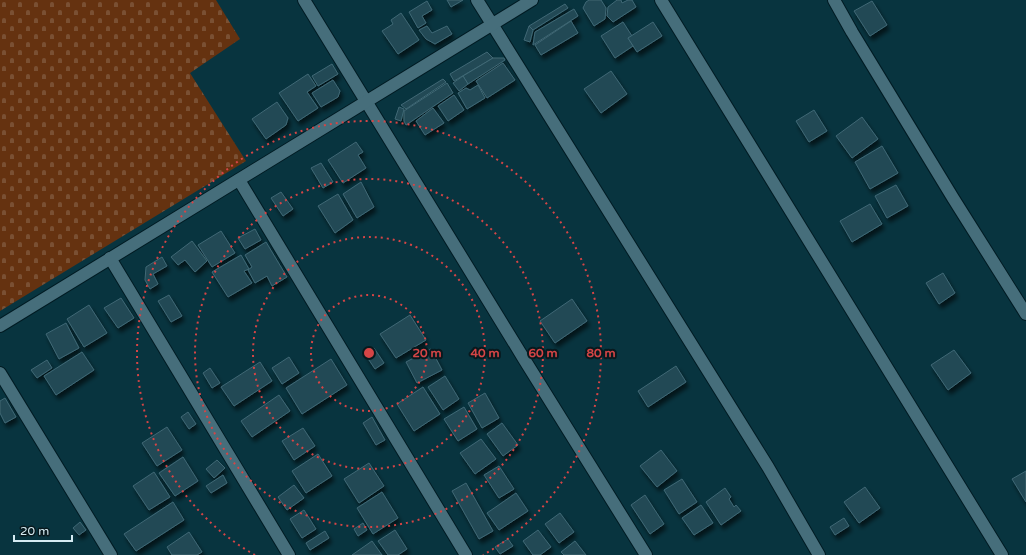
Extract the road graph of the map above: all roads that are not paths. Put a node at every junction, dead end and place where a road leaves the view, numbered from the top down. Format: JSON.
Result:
{"nodes":[{"id":1,"x":304,"y":0,"type":"edge"},
{"id":2,"x":477,"y":0,"type":"edge"},
{"id":3,"x":532,"y":0,"type":"edge"},
{"id":4,"x":660,"y":0,"type":"edge"},
{"id":5,"x":834,"y":0,"type":"edge"},
{"id":6,"x":492,"y":25,"type":"junction"},
{"id":7,"x":366,"y":101,"type":"junction"},
{"id":8,"x":239,"y":180,"type":"junction"},
{"id":9,"x":110,"y":258,"type":"junction"},
{"id":10,"x":1026,"y":314,"type":"edge"},
{"id":11,"x":0,"y":326,"type":"edge"},
{"id":12,"x":0,"y":373,"type":"edge"},
{"id":13,"x":111,"y":555,"type":"edge"},
{"id":14,"x":289,"y":555,"type":"edge"},
{"id":15,"x":466,"y":555,"type":"edge"},
{"id":16,"x":646,"y":555,"type":"edge"},
{"id":17,"x":819,"y":555,"type":"edge"},
{"id":18,"x":1002,"y":555,"type":"edge"}],
"edges":[{"from":1,"to":7,"type":"street"},
{"from":2,"to":6,"type":"street"},
{"from":3,"to":6,"type":"street"},
{"from":4,"to":18,"type":"street"},
{"from":5,"to":10,"type":"street"},
{"from":6,"to":7,"type":"street"},
{"from":6,"to":17,"type":"street"},
{"from":7,"to":8,"type":"street"},
{"from":7,"to":16,"type":"street"},
{"from":8,"to":9,"type":"street"},
{"from":8,"to":15,"type":"street"},
{"from":9,"to":11,"type":"street"},
{"from":9,"to":14,"type":"street"},
{"from":12,"to":13,"type":"street"}]}
